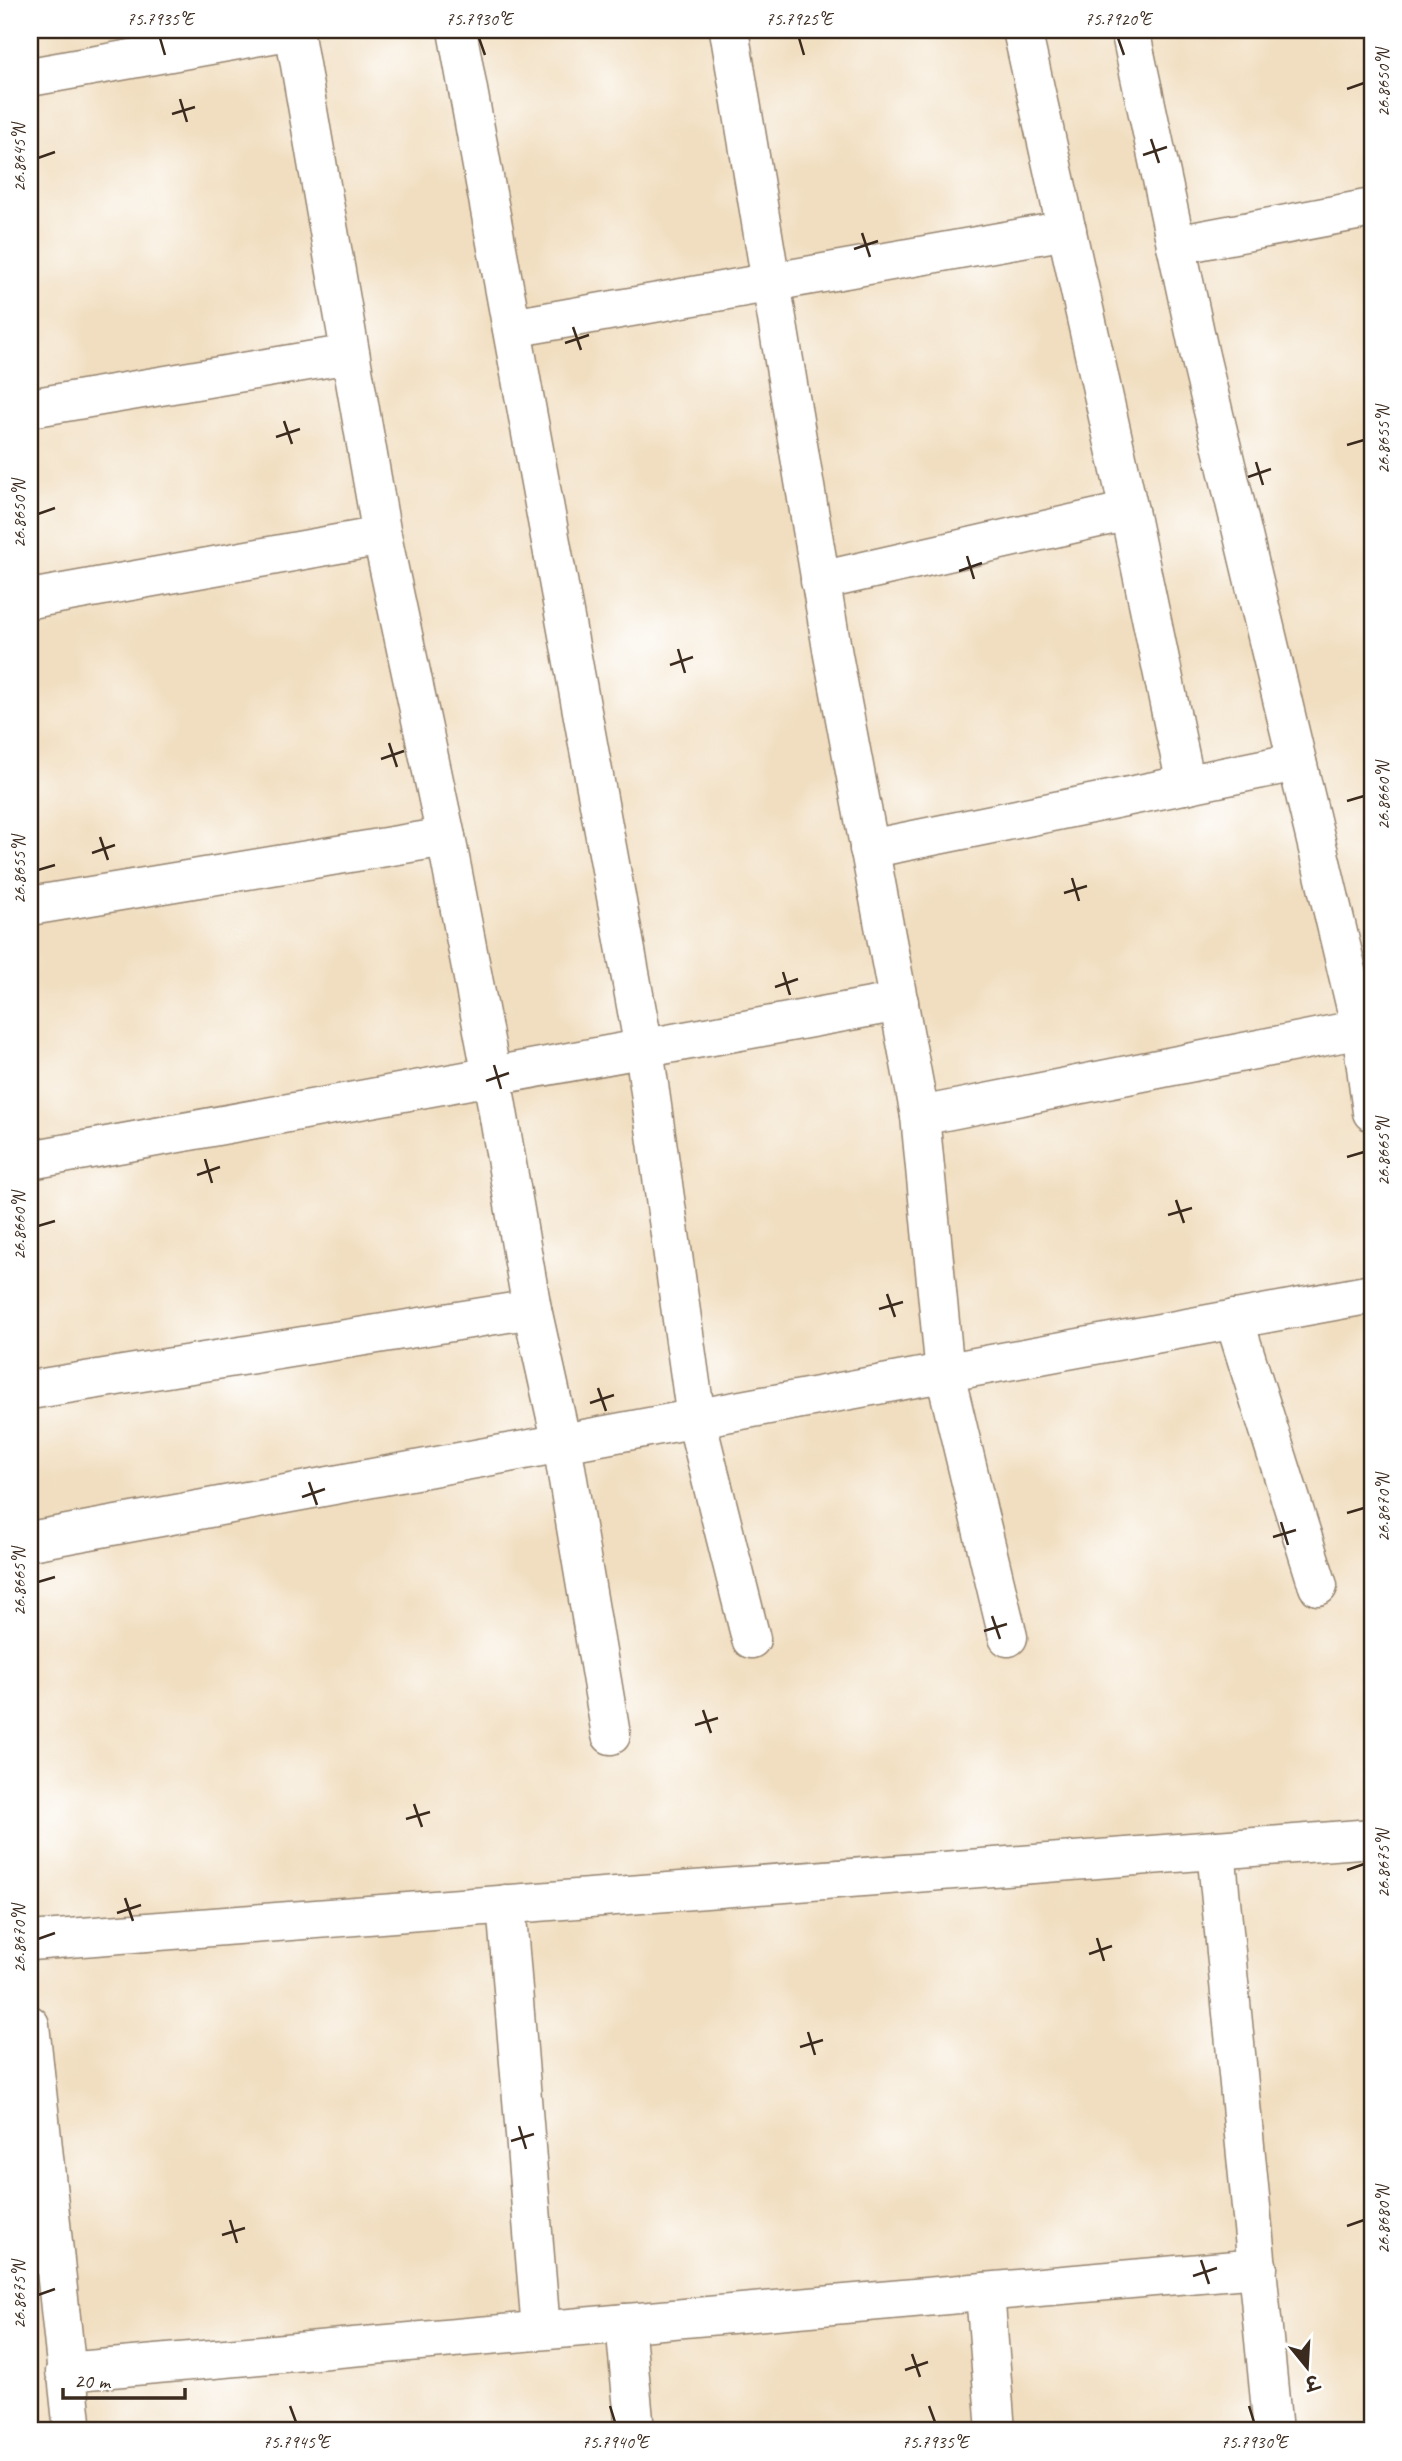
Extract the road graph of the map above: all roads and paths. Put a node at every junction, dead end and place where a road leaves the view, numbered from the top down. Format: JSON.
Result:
{"nodes":[{"id":1,"x":294,"y":30,"type":"edge"},
{"id":2,"x":457,"y":30,"type":"edge"},
{"id":3,"x":729,"y":30,"type":"edge"},
{"id":4,"x":1022,"y":30,"type":"edge"},
{"id":5,"x":1130,"y":30,"type":"edge"},
{"id":6,"x":30,"y":77,"type":"edge"},
{"id":7,"x":1372,"y":208,"type":"edge"},
{"id":8,"x":1067,"y":230,"type":"junction"},
{"id":9,"x":1176,"y":245,"type":"junction"},
{"id":10,"x":770,"y":281,"type":"junction"},
{"id":11,"x":512,"y":328,"type":"junction"},
{"id":12,"x":350,"y":354,"type":"junction"},
{"id":13,"x":30,"y":408,"type":"edge"},
{"id":14,"x":1129,"y":511,"type":"junction"},
{"id":15,"x":382,"y":536,"type":"junction"},
{"id":16,"x":820,"y":581,"type":"junction"},
{"id":17,"x":30,"y":599,"type":"edge"},
{"id":18,"x":1297,"y":762,"type":"junction"},
{"id":19,"x":1186,"y":785,"type":"junction"},
{"id":20,"x":446,"y":837,"type":"junction"},
{"id":21,"x":869,"y":849,"type":"junction"},
{"id":22,"x":30,"y":906,"type":"edge"},
{"id":23,"x":1359,"y":967,"type":"edge"},
{"id":24,"x":899,"y":1002,"type":"junction"},
{"id":25,"x":1361,"y":1029,"type":"junction"},
{"id":26,"x":644,"y":1049,"type":"junction"},
{"id":27,"x":492,"y":1077,"type":"junction"},
{"id":28,"x":1372,"y":1112,"type":"edge"},
{"id":29,"x":920,"y":1116,"type":"junction"},
{"id":30,"x":30,"y":1160,"type":"edge"},
{"id":31,"x":1372,"y":1294,"type":"edge"},
{"id":32,"x":532,"y":1310,"type":"junction"},
{"id":33,"x":1234,"y":1320,"type":"junction"},
{"id":34,"x":945,"y":1374,"type":"junction"},
{"id":35,"x":30,"y":1390,"type":"edge"},
{"id":36,"x":696,"y":1419,"type":"junction"},
{"id":37,"x":562,"y":1444,"type":"junction"},
{"id":38,"x":30,"y":1541,"type":"edge"},
{"id":39,"x":1318,"y":1586,"type":"dead end"},
{"id":40,"x":1008,"y":1637,"type":"dead end"},
{"id":41,"x":751,"y":1639,"type":"dead end"},
{"id":42,"x":611,"y":1735,"type":"dead end"},
{"id":43,"x":1372,"y":1838,"type":"edge"},
{"id":44,"x":1216,"y":1850,"type":"junction"},
{"id":45,"x":506,"y":1904,"type":"junction"},
{"id":46,"x":30,"y":1941,"type":"edge"},
{"id":47,"x":30,"y":2025,"type":"edge"},
{"id":48,"x":1258,"y":2268,"type":"junction"},
{"id":49,"x":985,"y":2292,"type":"junction"},
{"id":50,"x":625,"y":2323,"type":"junction"},
{"id":51,"x":541,"y":2330,"type":"junction"},
{"id":52,"x":65,"y":2372,"type":"junction"},
{"id":53,"x":73,"y":2431,"type":"edge"},
{"id":54,"x":635,"y":2431,"type":"edge"},
{"id":55,"x":996,"y":2431,"type":"edge"},
{"id":56,"x":1273,"y":2431,"type":"edge"}],
"edges":[{"from":1,"to":6,"type":"street"},
{"from":1,"to":12,"type":"street"},
{"from":2,"to":11,"type":"street"},
{"from":3,"to":10,"type":"street"},
{"from":4,"to":8,"type":"street"},
{"from":5,"to":9,"type":"street"},
{"from":7,"to":9,"type":"street"},
{"from":8,"to":10,"type":"street"},
{"from":8,"to":14,"type":"street"},
{"from":9,"to":18,"type":"street"},
{"from":10,"to":11,"type":"street"},
{"from":10,"to":16,"type":"street"},
{"from":11,"to":26,"type":"street"},
{"from":12,"to":13,"type":"street"},
{"from":12,"to":15,"type":"street"},
{"from":14,"to":16,"type":"street"},
{"from":14,"to":19,"type":"street"},
{"from":15,"to":17,"type":"street"},
{"from":15,"to":20,"type":"street"},
{"from":16,"to":21,"type":"street"},
{"from":18,"to":19,"type":"street"},
{"from":18,"to":23,"type":"street"},
{"from":19,"to":21,"type":"street"},
{"from":20,"to":22,"type":"street"},
{"from":20,"to":27,"type":"street"},
{"from":21,"to":24,"type":"street"},
{"from":23,"to":25,"type":"street"},
{"from":24,"to":26,"type":"street"},
{"from":24,"to":29,"type":"street"},
{"from":25,"to":28,"type":"street"},
{"from":25,"to":29,"type":"street"},
{"from":26,"to":27,"type":"street"},
{"from":26,"to":36,"type":"street"},
{"from":27,"to":30,"type":"street"},
{"from":27,"to":32,"type":"street"},
{"from":29,"to":34,"type":"street"},
{"from":31,"to":33,"type":"street"},
{"from":32,"to":35,"type":"street"},
{"from":32,"to":37,"type":"street"},
{"from":33,"to":34,"type":"street"},
{"from":33,"to":39,"type":"street"},
{"from":34,"to":36,"type":"street"},
{"from":34,"to":40,"type":"street"},
{"from":36,"to":37,"type":"street"},
{"from":36,"to":41,"type":"street"},
{"from":37,"to":38,"type":"street"},
{"from":37,"to":42,"type":"street"},
{"from":43,"to":44,"type":"street"},
{"from":44,"to":45,"type":"street"},
{"from":44,"to":48,"type":"street"},
{"from":45,"to":46,"type":"street"},
{"from":45,"to":51,"type":"street"},
{"from":47,"to":52,"type":"street"},
{"from":48,"to":49,"type":"street"},
{"from":48,"to":56,"type":"street"},
{"from":49,"to":50,"type":"street"},
{"from":49,"to":55,"type":"street"},
{"from":50,"to":51,"type":"street"},
{"from":50,"to":54,"type":"street"},
{"from":51,"to":52,"type":"street"},
{"from":52,"to":53,"type":"street"}]}
